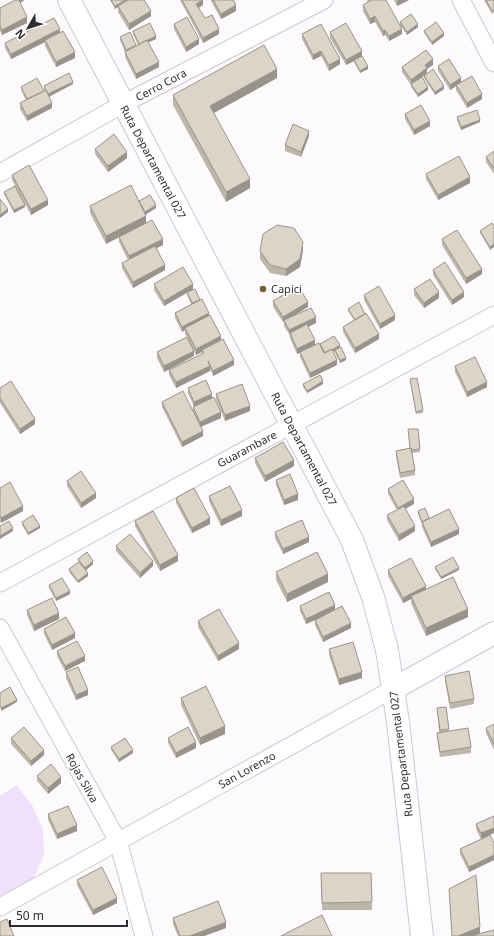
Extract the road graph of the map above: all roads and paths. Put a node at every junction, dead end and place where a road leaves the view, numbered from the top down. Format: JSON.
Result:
{"nodes":[{"id":1,"x":69,"y":0,"type":"edge"},
{"id":2,"x":324,"y":0,"type":"edge"},
{"id":3,"x":461,"y":0,"type":"edge"},
{"id":4,"x":494,"y":63,"type":"edge"},
{"id":5,"x":123,"y":104,"type":"junction"},
{"id":6,"x":0,"y":173,"type":"edge"},
{"id":7,"x":494,"y":315,"type":"edge"},
{"id":8,"x":292,"y":425,"type":"junction"},
{"id":9,"x":0,"y":583,"type":"edge"},
{"id":10,"x":0,"y":628,"type":"edge"},
{"id":11,"x":494,"y":633,"type":"edge"},
{"id":12,"x":393,"y":689,"type":"junction"},
{"id":13,"x":118,"y":841,"type":"junction"},
{"id":14,"x":0,"y":907,"type":"edge"},
{"id":15,"x":144,"y":936,"type":"edge"},
{"id":16,"x":422,"y":936,"type":"edge"}],
"edges":[{"from":1,"to":5,"type":"main road","name":"Ruta Departamental 027"},
{"from":2,"to":5,"type":"street","name":"Cerro Cora"},
{"from":3,"to":4,"type":"street"},
{"from":5,"to":6,"type":"street","name":"Cerro Cora"},
{"from":5,"to":8,"type":"main road","name":"Ruta Departamental 027"},
{"from":7,"to":8,"type":"street","name":"Guarambare"},
{"from":8,"to":9,"type":"street","name":"Guarambare"},
{"from":8,"to":12,"type":"main road","name":"Ruta Departamental 027"},
{"from":10,"to":13,"type":"street","name":"Rojas Silva"},
{"from":11,"to":12,"type":"main road","name":"San Lorenzo"},
{"from":12,"to":13,"type":"street","name":"San Lorenzo"},
{"from":12,"to":16,"type":"main road","name":"Ruta Departamental 027"},
{"from":13,"to":14,"type":"street","name":"San Lorenzo"},
{"from":13,"to":15,"type":"street","name":"Rojas Silva"}]}
